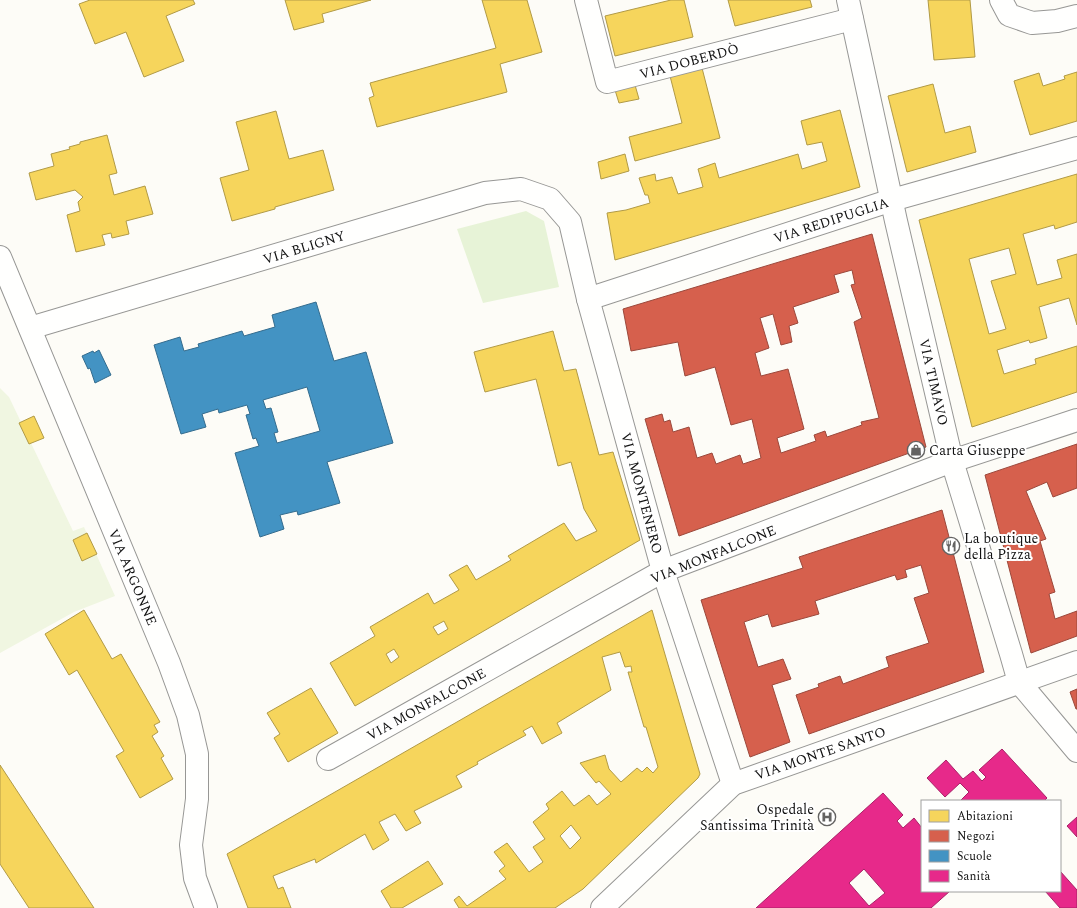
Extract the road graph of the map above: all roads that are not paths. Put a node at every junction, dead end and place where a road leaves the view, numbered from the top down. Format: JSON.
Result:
{"nodes":[{"id":1,"x":586,"y":0,"type":"edge"},
{"id":2,"x":1001,"y":0,"type":"edge"},
{"id":3,"x":850,"y":9,"type":"edge"},
{"id":4,"x":1077,"y":16,"type":"edge"},
{"id":5,"x":1077,"y":148,"type":"edge"},
{"id":6,"x":892,"y":200,"type":"junction"},
{"id":7,"x":570,"y":222,"type":"joint"},
{"id":8,"x":0,"y":257,"type":"edge"},
{"id":9,"x":588,"y":298,"type":"junction"},
{"id":10,"x":30,"y":328,"type":"junction"},
{"id":11,"x":1077,"y":420,"type":"edge"},
{"id":12,"x":952,"y":462,"type":"junction"},
{"id":13,"x":663,"y":571,"type":"junction"},
{"id":14,"x":1077,"y":662,"type":"edge"},
{"id":15,"x":1019,"y":682,"type":"junction"},
{"id":16,"x":1077,"y":751,"type":"edge"},
{"id":17,"x":328,"y":759,"type":"dead end"},
{"id":18,"x":733,"y":784,"type":"junction"},
{"id":19,"x":206,"y":908,"type":"edge"},
{"id":20,"x":602,"y":908,"type":"edge"}],
"edges":[{"from":1,"to":3,"type":"street","name":"VIA DOBERDÒ"},
{"from":2,"to":4,"type":"street"},
{"from":3,"to":6,"type":"street","name":"VIA DOBERDÒ"},
{"from":5,"to":6,"type":"street","name":"VIA REDIPUGLIA"},
{"from":6,"to":9,"type":"street","name":"VIA REDIPUGLIA"},
{"from":6,"to":12,"type":"street","name":"VIA TIMAVO"},
{"from":7,"to":9,"type":"street","name":"VIA MONTENERO"},
{"from":7,"to":10,"type":"street","name":"VIA BLIGNY"},
{"from":8,"to":10,"type":"street","name":"VIA ARGONNE"},
{"from":9,"to":13,"type":"street","name":"VIA MONTENERO"},
{"from":10,"to":19,"type":"street","name":"VIA ARGONNE"},
{"from":11,"to":12,"type":"street","name":"VIA MONFALCONE"},
{"from":12,"to":13,"type":"street","name":"VIA MONFALCONE"},
{"from":12,"to":15,"type":"street","name":"VIA TIMAVO"},
{"from":13,"to":17,"type":"street","name":"VIA MONFALCONE"},
{"from":13,"to":18,"type":"street","name":"VIA MONTENERO"},
{"from":14,"to":15,"type":"street","name":"VIA MONTE SANTO"},
{"from":15,"to":16,"type":"street","name":"VIA TIMAVO"},
{"from":15,"to":18,"type":"street","name":"VIA MONTE SANTO"},
{"from":18,"to":20,"type":"street","name":"VIA MONTE SANTO"}]}
